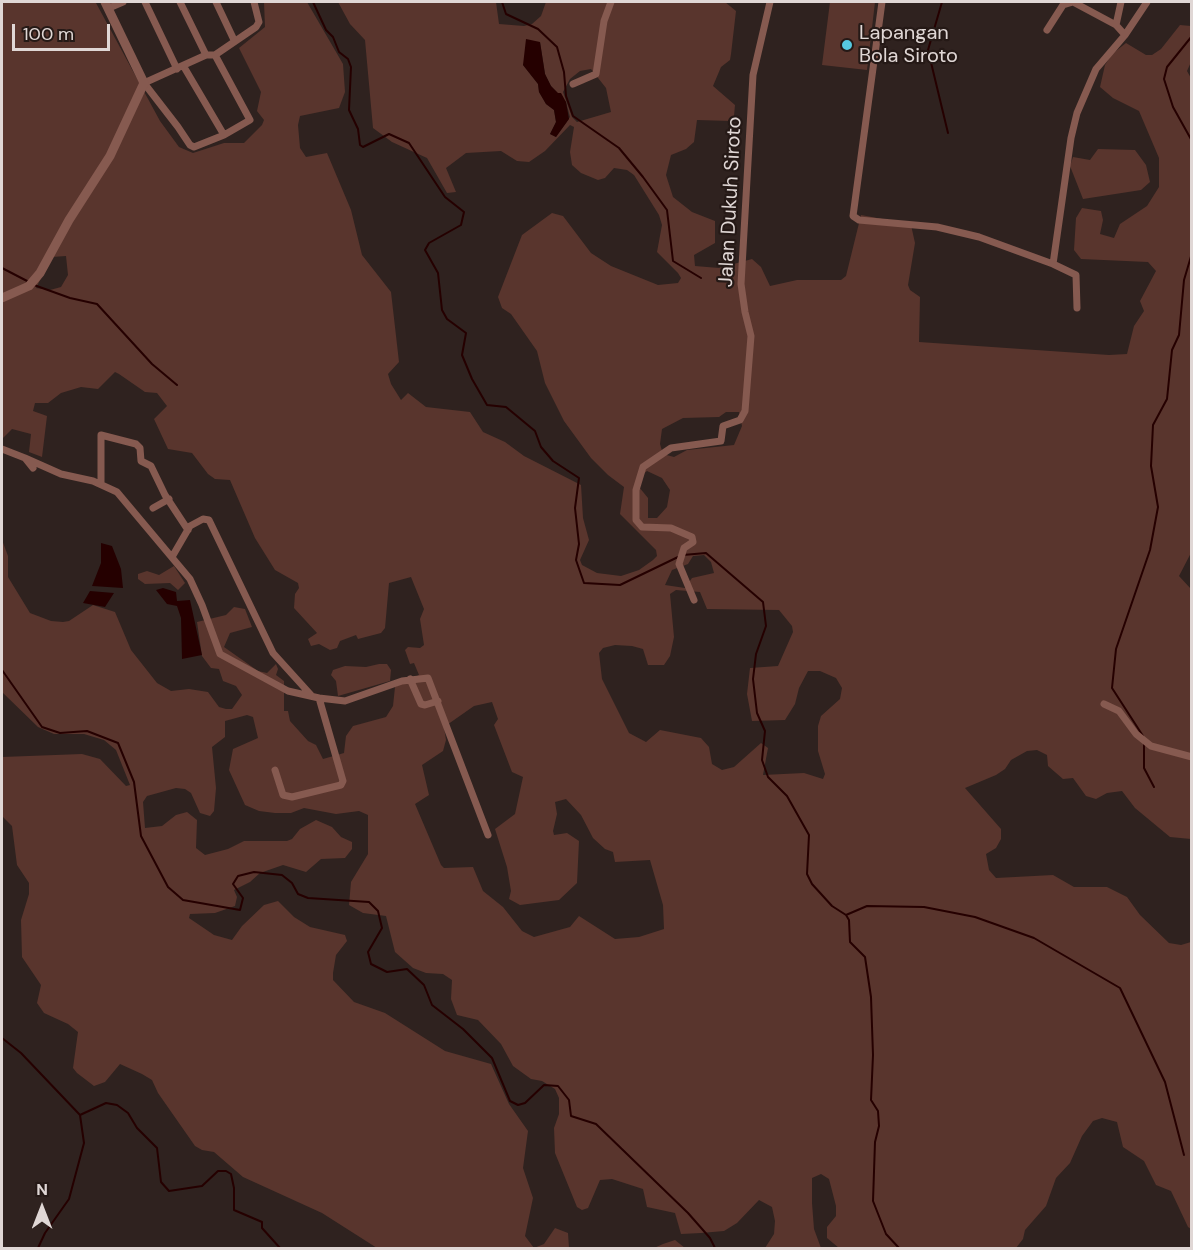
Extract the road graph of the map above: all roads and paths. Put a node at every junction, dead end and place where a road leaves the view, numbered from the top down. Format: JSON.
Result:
{"nodes":[{"id":1,"x":123,"y":2,"type":"edge"},
{"id":2,"x":145,"y":2,"type":"edge"},
{"id":3,"x":180,"y":2,"type":"edge"},
{"id":4,"x":216,"y":2,"type":"edge"},
{"id":5,"x":254,"y":2,"type":"edge"},
{"id":6,"x":610,"y":2,"type":"edge"},
{"id":7,"x":770,"y":2,"type":"edge"},
{"id":8,"x":882,"y":2,"type":"edge"},
{"id":9,"x":1121,"y":2,"type":"edge"},
{"id":10,"x":1147,"y":2,"type":"edge"},
{"id":11,"x":107,"y":5,"type":"edge"},
{"id":12,"x":1116,"y":25,"type":"junction"},
{"id":13,"x":1047,"y":30,"type":"dead end"},
{"id":14,"x":1125,"y":35,"type":"junction"},
{"id":15,"x":234,"y":40,"type":"junction"},
{"id":16,"x":216,"y":54,"type":"junction"},
{"id":17,"x":206,"y":55,"type":"junction"},
{"id":18,"x":181,"y":68,"type":"junction"},
{"id":19,"x":144,"y":83,"type":"junction"},
{"id":20,"x":573,"y":84,"type":"dead end"},
{"id":21,"x":224,"y":135,"type":"junction"},
{"id":22,"x":1053,"y":264,"type":"junction"},
{"id":23,"x":2,"y":298,"type":"edge"},
{"id":24,"x":1077,"y":308,"type":"dead end"},
{"id":25,"x":2,"y":449,"type":"edge"},
{"id":26,"x":25,"y":458,"type":"junction"},
{"id":27,"x":33,"y":468,"type":"dead end"},
{"id":28,"x":100,"y":484,"type":"junction"},
{"id":29,"x":169,"y":499,"type":"junction"},
{"id":30,"x":153,"y":508,"type":"dead end"},
{"id":31,"x":188,"y":530,"type":"junction"},
{"id":32,"x":172,"y":557,"type":"junction"},
{"id":33,"x":694,"y":600,"type":"dead end"},
{"id":34,"x":410,"y":679,"type":"junction"},
{"id":35,"x":311,"y":695,"type":"junction"},
{"id":36,"x":319,"y":698,"type":"junction"},
{"id":37,"x":438,"y":701,"type":"junction"},
{"id":38,"x":1104,"y":704,"type":"dead end"},
{"id":39,"x":1191,"y":757,"type":"edge"},
{"id":40,"x":275,"y":770,"type":"dead end"},
{"id":41,"x":488,"y":835,"type":"dead end"}],
"edges":[{"from":1,"to":11,"type":"street"},
{"from":2,"to":18,"type":"street"},
{"from":3,"to":17,"type":"street"},
{"from":4,"to":15,"type":"street"},
{"from":5,"to":15,"type":"street"},
{"from":6,"to":20,"type":"street"},
{"from":7,"to":33,"type":"street","name":"Jalan Dukuh Siroto"},
{"from":8,"to":22,"type":"street"},
{"from":9,"to":12,"type":"street"},
{"from":10,"to":14,"type":"street"},
{"from":11,"to":19,"type":"street"},
{"from":12,"to":13,"type":"street"},
{"from":12,"to":14,"type":"street"},
{"from":14,"to":22,"type":"street"},
{"from":15,"to":16,"type":"street"},
{"from":16,"to":17,"type":"street"},
{"from":16,"to":21,"type":"street"},
{"from":17,"to":18,"type":"street"},
{"from":18,"to":19,"type":"street"},
{"from":18,"to":21,"type":"street"},
{"from":19,"to":21,"type":"street"},
{"from":19,"to":23,"type":"street"},
{"from":22,"to":24,"type":"street"},
{"from":25,"to":26,"type":"street"},
{"from":26,"to":27,"type":"street"},
{"from":26,"to":28,"type":"street"},
{"from":28,"to":29,"type":"street"},
{"from":28,"to":32,"type":"street"},
{"from":29,"to":30,"type":"street"},
{"from":29,"to":31,"type":"street"},
{"from":31,"to":32,"type":"street"},
{"from":31,"to":35,"type":"street"},
{"from":32,"to":35,"type":"street"},
{"from":34,"to":36,"type":"street"},
{"from":34,"to":37,"type":"street"},
{"from":34,"to":37,"type":"street"},
{"from":35,"to":36,"type":"street"},
{"from":36,"to":40,"type":"street"},
{"from":37,"to":41,"type":"street"},
{"from":38,"to":39,"type":"street"}]}
